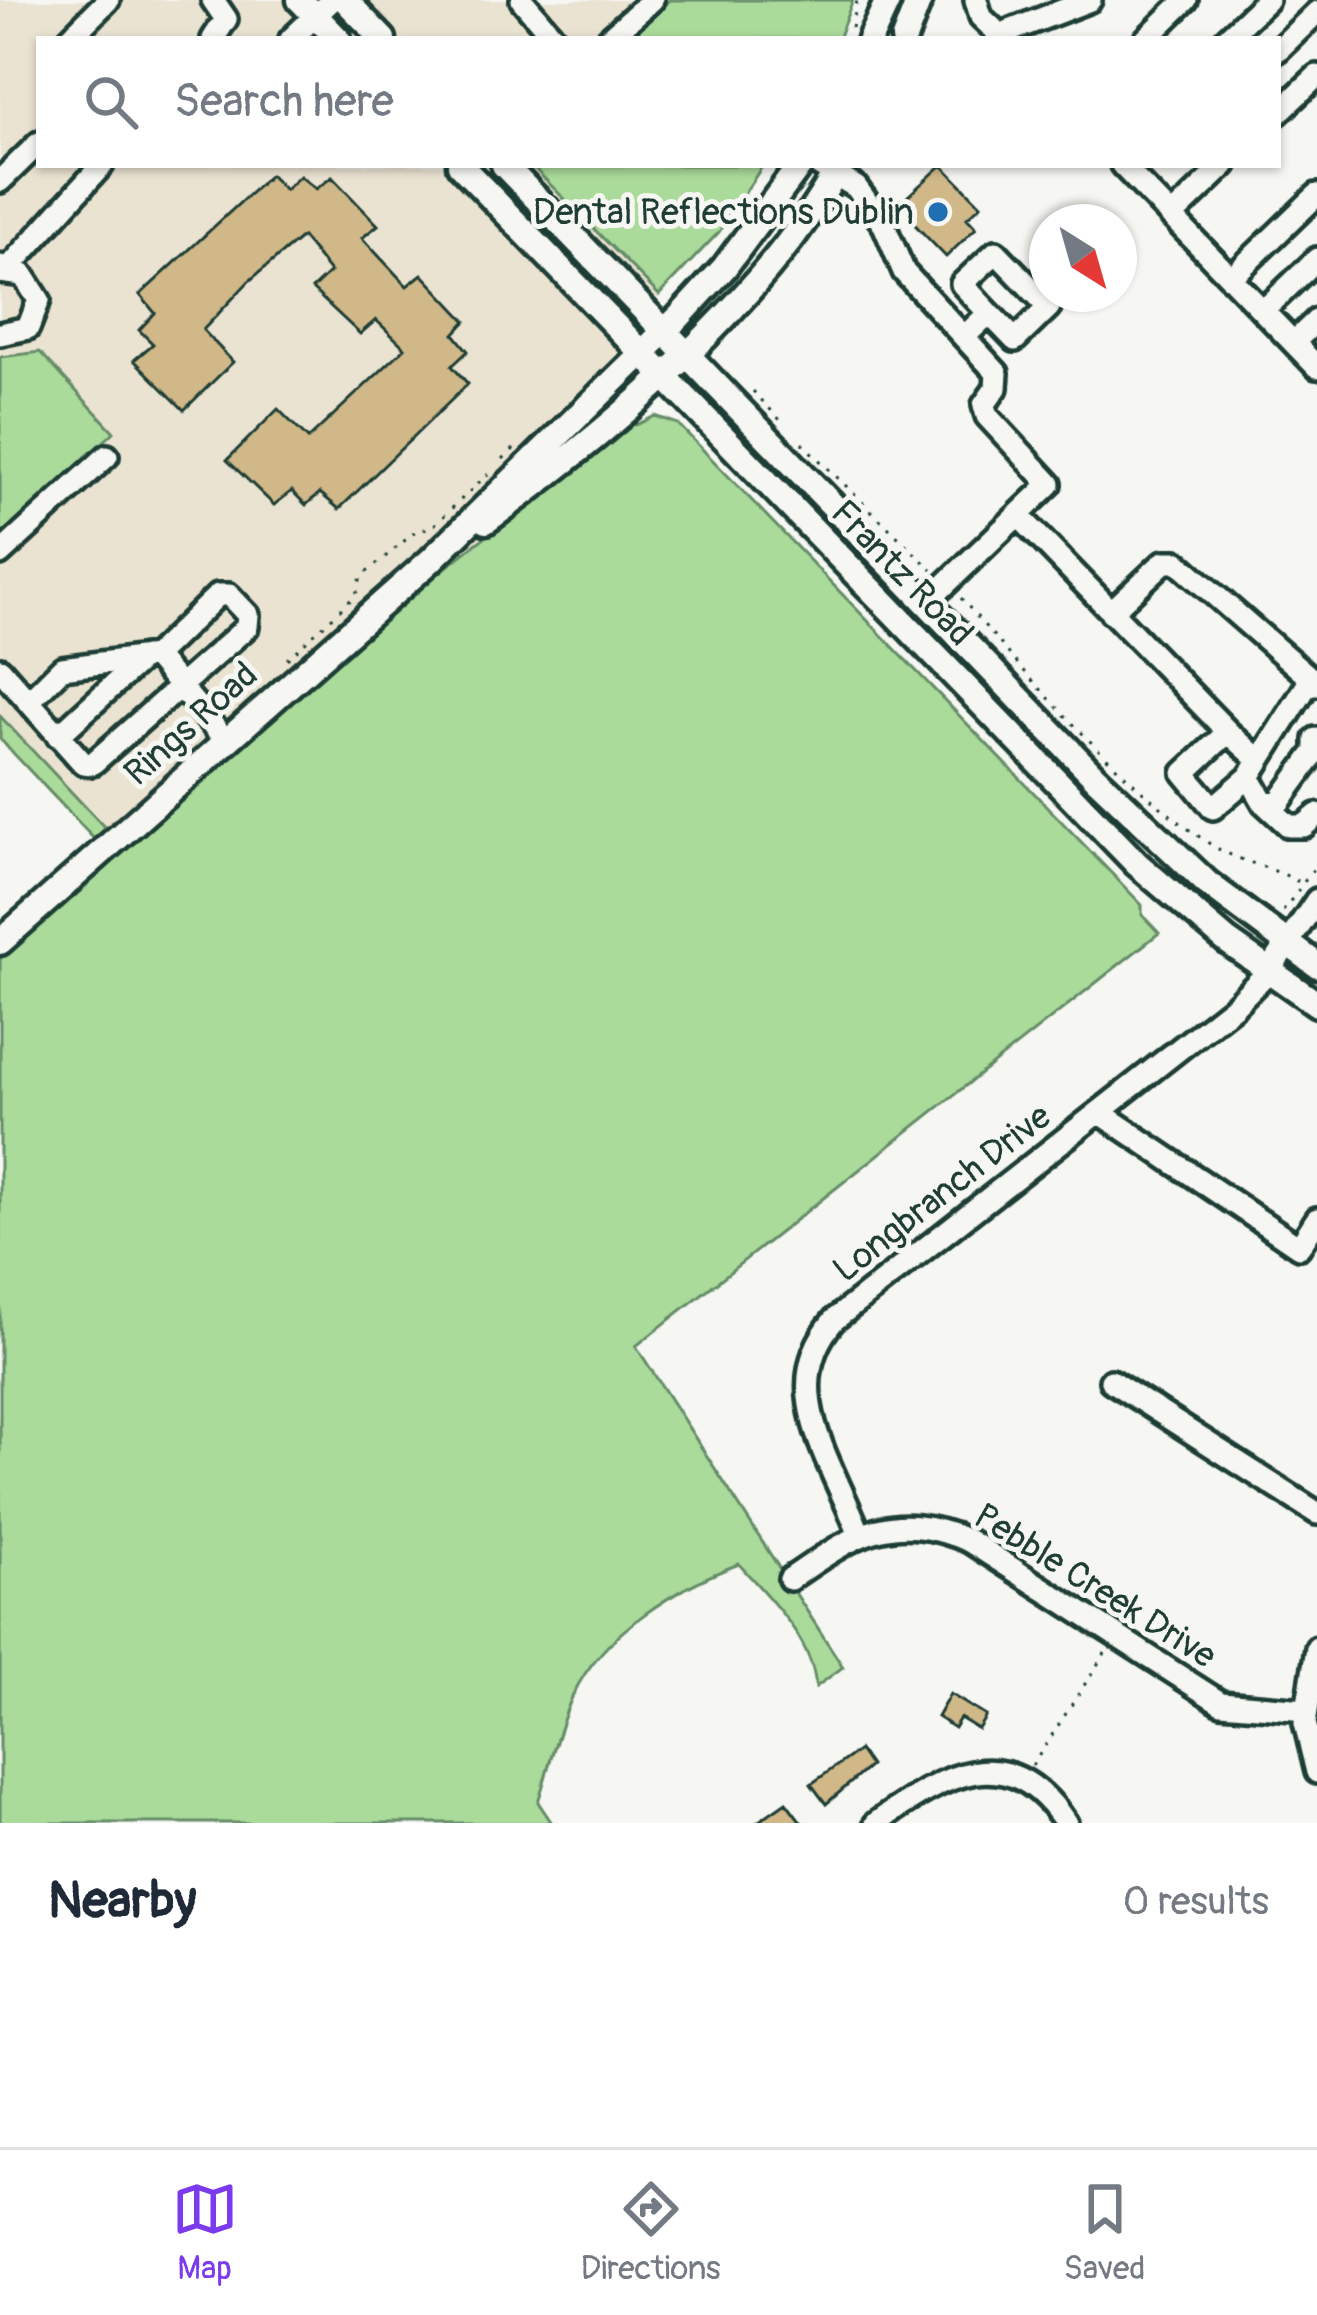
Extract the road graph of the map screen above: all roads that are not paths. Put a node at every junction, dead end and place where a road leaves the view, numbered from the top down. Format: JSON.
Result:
{"nodes":[{"id":1,"x":108,"y":0,"type":"edge"},
{"id":2,"x":213,"y":0,"type":"edge"},
{"id":3,"x":345,"y":0,"type":"edge"},
{"id":4,"x":521,"y":0,"type":"edge"},
{"id":5,"x":652,"y":0,"type":"edge"},
{"id":6,"x":887,"y":0,"type":"edge"},
{"id":7,"x":919,"y":0,"type":"edge"},
{"id":8,"x":976,"y":0,"type":"edge"},
{"id":9,"x":1090,"y":0,"type":"edge"},
{"id":10,"x":1186,"y":0,"type":"edge"},
{"id":11,"x":1267,"y":0,"type":"edge"},
{"id":12,"x":316,"y":5,"type":"edge"},
{"id":13,"x":1317,"y":12,"type":"edge"},
{"id":14,"x":72,"y":36,"type":"edge"},
{"id":15,"x":215,"y":36,"type":"edge"},
{"id":16,"x":293,"y":36,"type":"edge"},
{"id":17,"x":336,"y":36,"type":"edge"},
{"id":18,"x":380,"y":36,"type":"edge"},
{"id":19,"x":552,"y":36,"type":"edge"},
{"id":20,"x":611,"y":36,"type":"edge"},
{"id":21,"x":871,"y":36,"type":"edge"},
{"id":22,"x":905,"y":36,"type":"edge"},
{"id":23,"x":1000,"y":36,"type":"edge"},
{"id":24,"x":1003,"y":36,"type":"edge"},
{"id":25,"x":1149,"y":36,"type":"edge"},
{"id":26,"x":1229,"y":36,"type":"edge"},
{"id":27,"x":1281,"y":47,"type":"edge"},
{"id":28,"x":1317,"y":76,"type":"edge"},
{"id":29,"x":1281,"y":110,"type":"edge"},
{"id":30,"x":36,"y":145,"type":"edge"},
{"id":31,"x":99,"y":168,"type":"edge"},
{"id":32,"x":463,"y":168,"type":"edge"},
{"id":33,"x":507,"y":168,"type":"edge"},
{"id":34,"x":798,"y":168,"type":"edge"},
{"id":35,"x":831,"y":168,"type":"edge"},
{"id":36,"x":1126,"y":168,"type":"edge"},
{"id":37,"x":1154,"y":168,"type":"edge"},
{"id":38,"x":1222,"y":168,"type":"edge"},
{"id":39,"x":0,"y":181,"type":"edge"},
{"id":40,"x":1139,"y":182,"type":"junction"},
{"id":41,"x":1317,"y":195,"type":"edge"},
{"id":42,"x":1172,"y":216,"type":"junction"},
{"id":43,"x":1317,"y":259,"type":"edge"},
{"id":44,"x":2,"y":270,"type":"edge"},
{"id":45,"x":1232,"y":278,"type":"junction"},
{"id":46,"x":1264,"y":310,"type":"junction"},
{"id":47,"x":989,"y":313,"type":"dead end"},
{"id":48,"x":1317,"y":320,"type":"edge"},
{"id":49,"x":664,"y":332,"type":"junction"},
{"id":50,"x":0,"y":334,"type":"edge"},
{"id":51,"x":964,"y":337,"type":"junction"},
{"id":52,"x":1294,"y":342,"type":"junction"},
{"id":53,"x":684,"y":352,"type":"junction"},
{"id":54,"x":642,"y":355,"type":"junction"},
{"id":55,"x":1317,"y":367,"type":"edge"},
{"id":56,"x":661,"y":374,"type":"junction"},
{"id":57,"x":107,"y":456,"type":"dead end"},
{"id":58,"x":1018,"y":515,"type":"junction"},
{"id":59,"x":0,"y":554,"type":"edge"},
{"id":60,"x":430,"y":561,"type":"junction"},
{"id":61,"x":926,"y":603,"type":"junction"},
{"id":62,"x":1111,"y":612,"type":"junction"},
{"id":63,"x":149,"y":657,"type":"junction"},
{"id":64,"x":0,"y":669,"type":"edge"},
{"id":65,"x":1314,"y":681,"type":"edge"},
{"id":66,"x":180,"y":687,"type":"junction"},
{"id":67,"x":28,"y":702,"type":"junction"},
{"id":68,"x":1282,"y":725,"type":"junction"},
{"id":69,"x":1228,"y":732,"type":"junction"},
{"id":70,"x":58,"y":736,"type":"junction"},
{"id":71,"x":1317,"y":739,"type":"edge"},
{"id":72,"x":226,"y":741,"type":"junction"},
{"id":73,"x":1254,"y":768,"type":"junction"},
{"id":74,"x":1264,"y":803,"type":"junction"},
{"id":75,"x":1317,"y":814,"type":"edge"},
{"id":76,"x":1148,"y":873,"type":"junction"},
{"id":77,"x":1310,"y":892,"type":"edge"},
{"id":78,"x":2,"y":935,"type":"edge"},
{"id":79,"x":1288,"y":945,"type":"junction"},
{"id":80,"x":1317,"y":965,"type":"edge"},
{"id":81,"x":1269,"y":970,"type":"junction"},
{"id":82,"x":1317,"y":986,"type":"edge"},
{"id":83,"x":1317,"y":1004,"type":"edge"},
{"id":84,"x":1099,"y":1112,"type":"junction"},
{"id":85,"x":1317,"y":1219,"type":"edge"},
{"id":86,"x":1111,"y":1381,"type":"dead end"},
{"id":87,"x":1317,"y":1513,"type":"edge"},
{"id":88,"x":859,"y":1533,"type":"junction"},
{"id":89,"x":790,"y":1579,"type":"dead end"},
{"id":90,"x":1317,"y":1648,"type":"edge"},
{"id":91,"x":1306,"y":1710,"type":"junction"},
{"id":92,"x":1317,"y":1772,"type":"edge"},
{"id":93,"x":876,"y":1823,"type":"edge"},
{"id":94,"x":1066,"y":1823,"type":"edge"}],
"edges":[{"from":1,"to":14,"type":"street"},
{"from":2,"to":15,"type":"street"},
{"from":3,"to":18,"type":"main road"},
{"from":4,"to":19,"type":"street"},
{"from":5,"to":20,"type":"street"},
{"from":6,"to":21,"type":"main road"},
{"from":7,"to":22,"type":"main road"},
{"from":8,"to":23,"type":"street"},
{"from":9,"to":24,"type":"street"},
{"from":10,"to":25,"type":"street"},
{"from":11,"to":26,"type":"street"},
{"from":12,"to":16,"type":"street"},
{"from":12,"to":17,"type":"main road"},
{"from":13,"to":27,"type":"street"},
{"from":28,"to":29,"type":"street"},
{"from":30,"to":39,"type":"street"},
{"from":31,"to":44,"type":"street"},
{"from":32,"to":54,"type":"main road","name":"Frantz Road"},
{"from":33,"to":49,"type":"main road","name":"Frantz Road"},
{"from":34,"to":49,"type":"main road","name":"Rings Road"},
{"from":35,"to":51,"type":"street"},
{"from":35,"to":53,"type":"main road","name":"Rings Road"},
{"from":36,"to":40,"type":"street"},
{"from":37,"to":40,"type":"street"},
{"from":38,"to":42,"type":"street"},
{"from":40,"to":42,"type":"street"},
{"from":41,"to":45,"type":"street"},
{"from":42,"to":45,"type":"street"},
{"from":43,"to":46,"type":"street"},
{"from":44,"to":50,"type":"street"},
{"from":45,"to":46,"type":"street"},
{"from":46,"to":52,"type":"street"},
{"from":47,"to":51,"type":"street"},
{"from":48,"to":52,"type":"street"},
{"from":49,"to":53,"type":"main road","name":"Frantz Road"},
{"from":49,"to":54,"type":"main road","name":"Rings Road"},
{"from":51,"to":58,"type":"street"},
{"from":52,"to":55,"type":"street"},
{"from":53,"to":56,"type":"main road","name":"Rings Road"},
{"from":53,"to":61,"type":"main road","name":"Frantz Road"},
{"from":54,"to":56,"type":"main road","name":"Frantz Road"},
{"from":54,"to":60,"type":"main road","name":"Rings Road"},
{"from":56,"to":60,"type":"main road","name":"Rings Road"},
{"from":56,"to":76,"type":"main road","name":"Frantz Road"},
{"from":57,"to":59,"type":"street"},
{"from":58,"to":61,"type":"street"},
{"from":58,"to":62,"type":"street"},
{"from":60,"to":72,"type":"main road","name":"Rings Road"},
{"from":61,"to":79,"type":"main road","name":"Frantz Road"},
{"from":62,"to":65,"type":"street"},
{"from":62,"to":69,"type":"street"},
{"from":63,"to":66,"type":"street"},
{"from":63,"to":66,"type":"street"},
{"from":63,"to":67,"type":"street"},
{"from":63,"to":70,"type":"street"},
{"from":64,"to":67,"type":"street"},
{"from":65,"to":68,"type":"street"},
{"from":66,"to":70,"type":"street"},
{"from":66,"to":72,"type":"street"},
{"from":67,"to":70,"type":"street"},
{"from":68,"to":71,"type":"street"},
{"from":68,"to":73,"type":"street"},
{"from":69,"to":73,"type":"street"},
{"from":69,"to":73,"type":"street"},
{"from":71,"to":74,"type":"street"},
{"from":72,"to":78,"type":"main road","name":"Rings Road"},
{"from":73,"to":74,"type":"street"},
{"from":74,"to":75,"type":"street"},
{"from":76,"to":79,"type":"main road"},
{"from":76,"to":81,"type":"main road","name":"Frantz Road"},
{"from":77,"to":79,"type":"street","name":"Longbranch Drive"},
{"from":79,"to":80,"type":"main road","name":"Frantz Road"},
{"from":79,"to":81,"type":"street","name":"Longbranch Drive"},
{"from":81,"to":82,"type":"main road"},
{"from":81,"to":83,"type":"main road","name":"Frantz Road"},
{"from":81,"to":84,"type":"street","name":"Longbranch Drive"},
{"from":84,"to":85,"type":"street"},
{"from":84,"to":88,"type":"street","name":"Longbranch Drive"},
{"from":86,"to":87,"type":"street"},
{"from":88,"to":89,"type":"street","name":"Pebble Creek Drive"},
{"from":88,"to":91,"type":"street","name":"Pebble Creek Drive"},
{"from":90,"to":91,"type":"street"},
{"from":91,"to":92,"type":"street"},
{"from":93,"to":94,"type":"street"}]}
